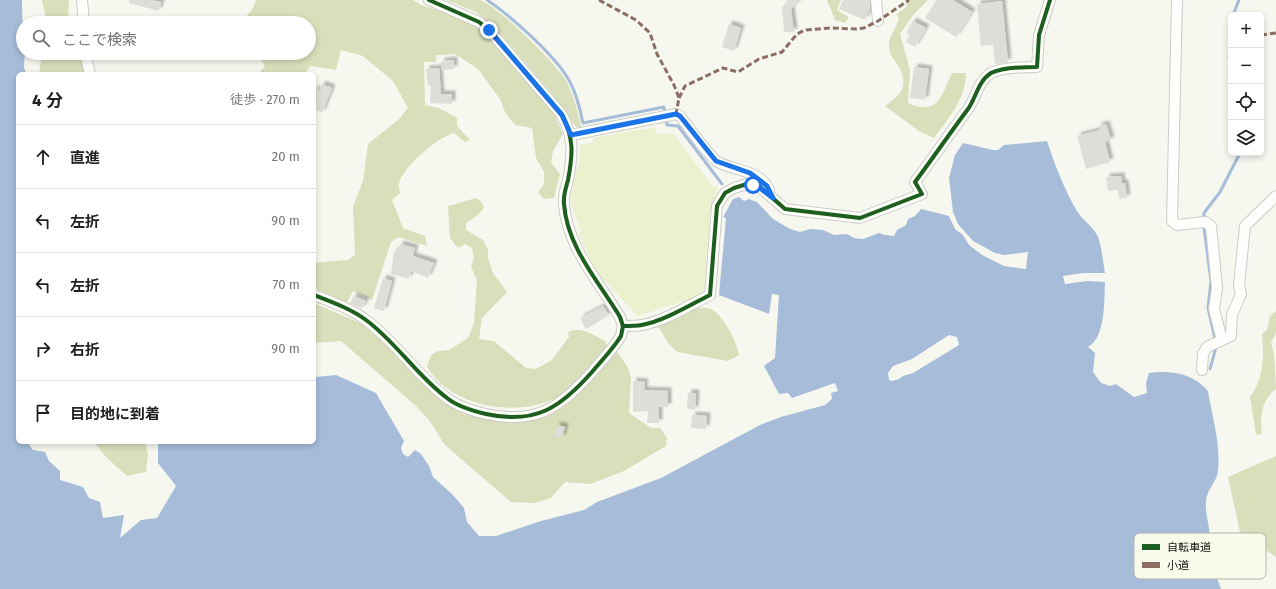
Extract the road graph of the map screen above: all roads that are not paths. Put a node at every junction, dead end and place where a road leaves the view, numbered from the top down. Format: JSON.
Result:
{"nodes":[{"id":1,"x":82,"y":0,"type":"edge"},
{"id":2,"x":429,"y":0,"type":"edge"},
{"id":3,"x":876,"y":0,"type":"edge"},
{"id":4,"x":1050,"y":0,"type":"edge"},
{"id":5,"x":1177,"y":0,"type":"edge"},
{"id":6,"x":83,"y":16,"type":"edge"},
{"id":7,"x":878,"y":21,"type":"dead end"},
{"id":8,"x":87,"y":60,"type":"edge"},
{"id":9,"x":90,"y":72,"type":"edge"},
{"id":10,"x":571,"y":135,"type":"junction"},
{"id":11,"x":1276,"y":196,"type":"edge"},
{"id":12,"x":773,"y":198,"type":"junction"},
{"id":13,"x":316,"y":296,"type":"edge"},
{"id":14,"x":623,"y":326,"type":"junction"},
{"id":15,"x":1222,"y":340,"type":"junction"},
{"id":16,"x":1202,"y":370,"type":"dead end"}],
"edges":[{"from":1,"to":6,"type":"street"},
{"from":2,"to":10,"type":"street"},
{"from":3,"to":7,"type":"street"},
{"from":4,"to":12,"type":"street"},
{"from":5,"to":15,"type":"street"},
{"from":8,"to":9,"type":"street"},
{"from":10,"to":12,"type":"street"},
{"from":10,"to":14,"type":"street"},
{"from":11,"to":15,"type":"street"},
{"from":12,"to":14,"type":"street"},
{"from":13,"to":14,"type":"street"},
{"from":15,"to":16,"type":"street"}]}
